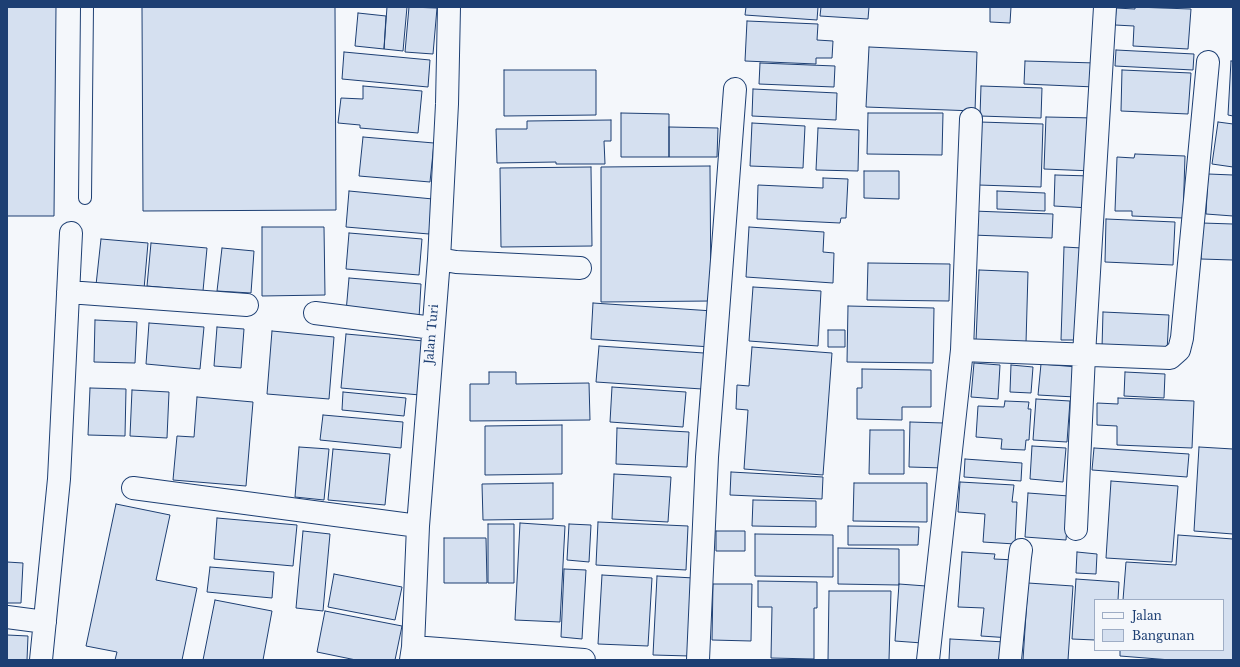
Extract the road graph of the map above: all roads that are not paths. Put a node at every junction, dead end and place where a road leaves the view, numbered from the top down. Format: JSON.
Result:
{"nodes":[{"id":1,"x":87,"y":7,"type":"edge"},
{"id":2,"x":448,"y":7,"type":"edge"},
{"id":3,"x":1104,"y":7,"type":"edge"},
{"id":4,"x":1208,"y":62,"type":"dead end"},
{"id":5,"x":735,"y":90,"type":"dead end"},
{"id":6,"x":971,"y":119,"type":"dead end"},
{"id":7,"x":85,"y":198,"type":"dead end"},
{"id":8,"x":71,"y":233,"type":"dead end"},
{"id":9,"x":439,"y":259,"type":"junction"},
{"id":10,"x":580,"y":268,"type":"dead end"},
{"id":11,"x":68,"y":292,"type":"junction"},
{"id":12,"x":247,"y":306,"type":"dead end"},
{"id":13,"x":315,"y":313,"type":"dead end"},
{"id":14,"x":433,"y":328,"type":"junction"},
{"id":15,"x":962,"y":350,"type":"junction"},
{"id":16,"x":1084,"y":355,"type":"junction"},
{"id":17,"x":133,"y":488,"type":"dead end"},
{"id":18,"x":418,"y":526,"type":"junction"},
{"id":19,"x":1076,"y":529,"type":"dead end"},
{"id":20,"x":1021,"y":550,"type":"dead end"},
{"id":21,"x":7,"y":617,"type":"edge"},
{"id":22,"x":45,"y":622,"type":"junction"},
{"id":23,"x":412,"y":654,"type":"edge"},
{"id":24,"x":41,"y":660,"type":"edge"},
{"id":25,"x":584,"y":660,"type":"edge"},
{"id":26,"x":698,"y":660,"type":"edge"},
{"id":27,"x":928,"y":660,"type":"edge"},
{"id":28,"x":1010,"y":660,"type":"edge"}],
"edges":[{"from":1,"to":7,"type":"lane"},
{"from":2,"to":9,"type":"street","name":"Jalan Turi"},
{"from":3,"to":16,"type":"street"},
{"from":4,"to":16,"type":"street"},
{"from":5,"to":26,"type":"street"},
{"from":6,"to":15,"type":"street"},
{"from":8,"to":11,"type":"street"},
{"from":9,"to":10,"type":"street"},
{"from":9,"to":14,"type":"street","name":"Jalan Turi"},
{"from":11,"to":12,"type":"street"},
{"from":11,"to":22,"type":"street"},
{"from":13,"to":14,"type":"street"},
{"from":14,"to":18,"type":"street","name":"Jalan Turi"},
{"from":15,"to":16,"type":"street"},
{"from":15,"to":27,"type":"street"},
{"from":16,"to":19,"type":"street"},
{"from":17,"to":18,"type":"street"},
{"from":18,"to":23,"type":"street","name":"Jalan Turi"},
{"from":20,"to":28,"type":"street"},
{"from":21,"to":22,"type":"street"},
{"from":22,"to":24,"type":"street"},
{"from":23,"to":25,"type":"street"}]}
